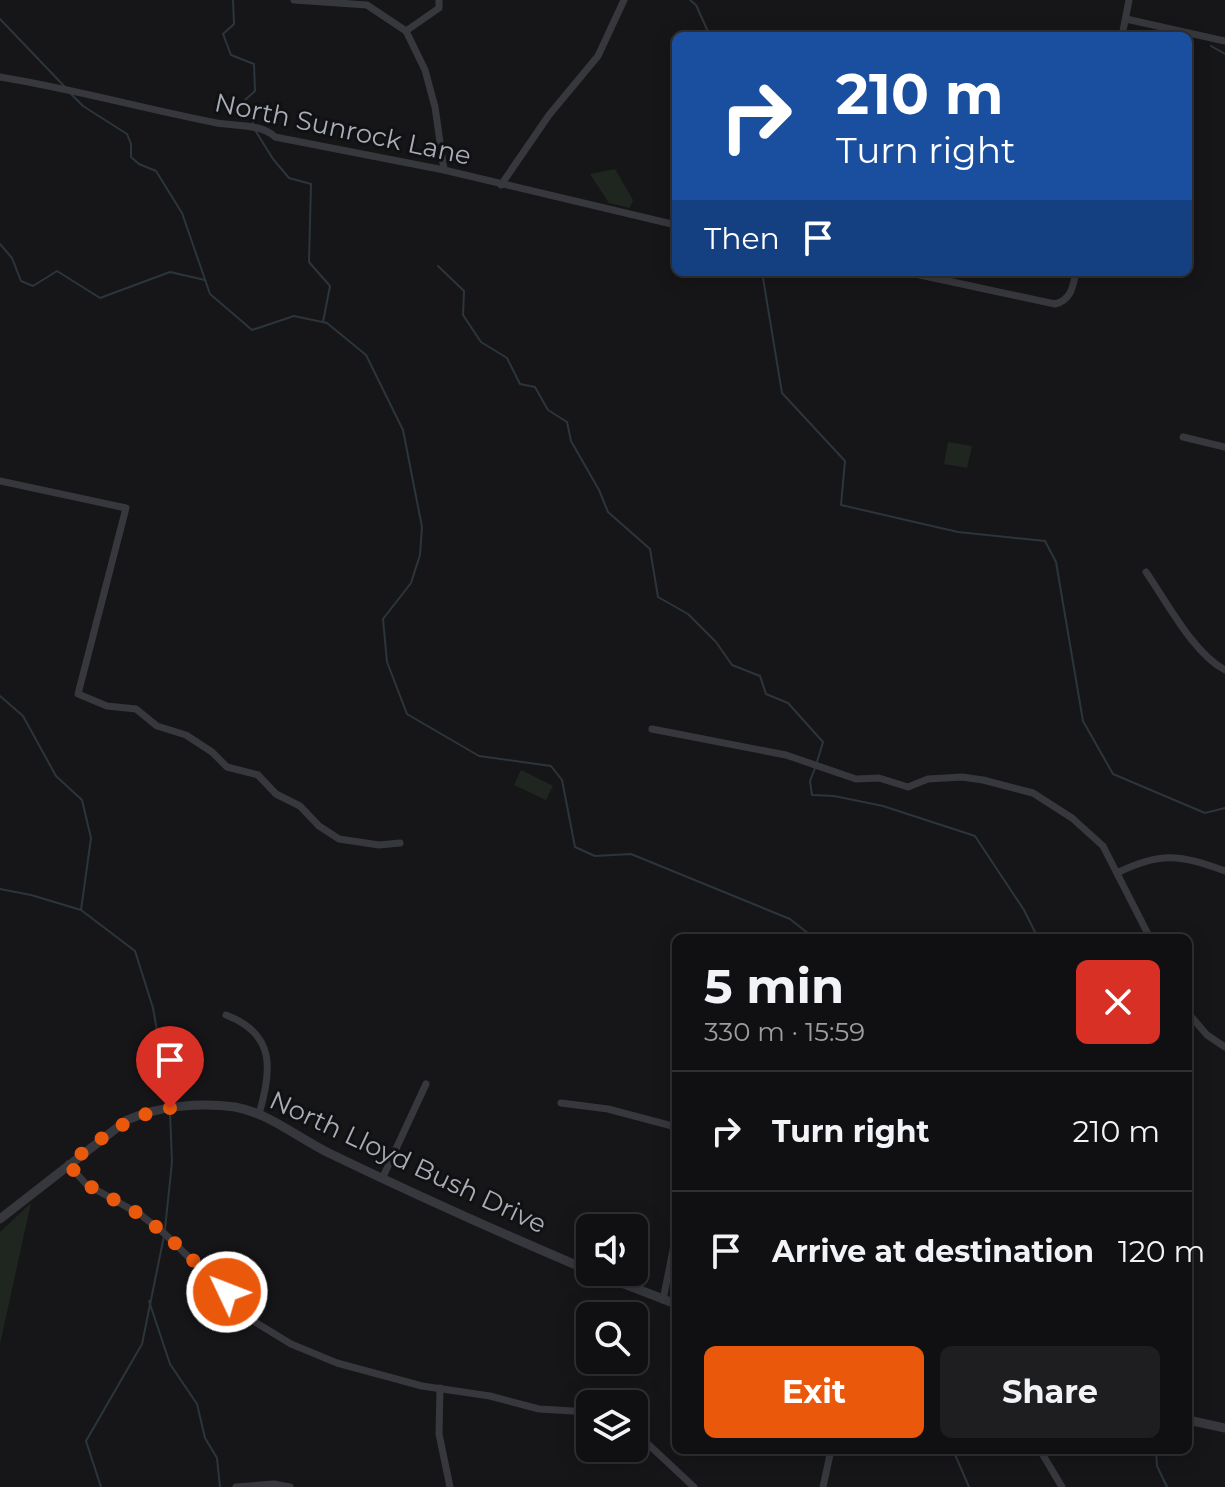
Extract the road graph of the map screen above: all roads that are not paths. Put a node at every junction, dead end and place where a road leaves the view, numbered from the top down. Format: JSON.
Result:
{"nodes":[{"id":1,"x":294,"y":0,"type":"edge"},
{"id":2,"x":439,"y":0,"type":"edge"},
{"id":3,"x":624,"y":0,"type":"edge"},
{"id":4,"x":1129,"y":0,"type":"edge"},
{"id":5,"x":1126,"y":19,"type":"junction"},
{"id":6,"x":406,"y":31,"type":"junction"},
{"id":7,"x":1123,"y":32,"type":"edge"},
{"id":8,"x":1184,"y":32,"type":"edge"},
{"id":9,"x":1192,"y":34,"type":"edge"},
{"id":10,"x":1225,"y":41,"type":"edge"},
{"id":11,"x":0,"y":77,"type":"edge"},
{"id":12,"x":444,"y":170,"type":"junction"},
{"id":13,"x":501,"y":185,"type":"junction"},
{"id":14,"x":672,"y":224,"type":"edge"},
{"id":15,"x":924,"y":276,"type":"edge"},
{"id":16,"x":1075,"y":276,"type":"edge"},
{"id":17,"x":1183,"y":437,"type":"dead end"},
{"id":18,"x":1225,"y":447,"type":"edge"},
{"id":19,"x":0,"y":481,"type":"edge"},
{"id":20,"x":1146,"y":572,"type":"dead end"},
{"id":21,"x":1225,"y":670,"type":"edge"},
{"id":22,"x":652,"y":729,"type":"dead end"},
{"id":23,"x":400,"y":843,"type":"dead end"},
{"id":24,"x":1225,"y":871,"type":"edge"},
{"id":25,"x":1117,"y":873,"type":"junction"},
{"id":26,"x":1148,"y":934,"type":"edge"},
{"id":27,"x":226,"y":1015,"type":"dead end"},
{"id":28,"x":1192,"y":1018,"type":"edge"},
{"id":29,"x":1225,"y":1047,"type":"edge"},
{"id":30,"x":426,"y":1084,"type":"dead end"},
{"id":31,"x":561,"y":1103,"type":"dead end"},
{"id":32,"x":259,"y":1114,"type":"junction"},
{"id":33,"x":672,"y":1126,"type":"edge"},
{"id":34,"x":68,"y":1164,"type":"junction"},
{"id":35,"x":382,"y":1179,"type":"junction"},
{"id":36,"x":0,"y":1219,"type":"edge"},
{"id":37,"x":672,"y":1255,"type":"edge"},
{"id":38,"x":576,"y":1264,"type":"edge"},
{"id":39,"x":629,"y":1286,"type":"edge"},
{"id":40,"x":663,"y":1300,"type":"junction"},
{"id":41,"x":672,"y":1303,"type":"edge"},
{"id":42,"x":440,"y":1388,"type":"junction"},
{"id":43,"x":576,"y":1411,"type":"edge"},
{"id":44,"x":1192,"y":1421,"type":"edge"},
{"id":45,"x":1225,"y":1428,"type":"edge"},
{"id":46,"x":648,"y":1444,"type":"edge"},
{"id":47,"x":830,"y":1454,"type":"edge"},
{"id":48,"x":1042,"y":1454,"type":"edge"},
{"id":49,"x":236,"y":1487,"type":"edge"},
{"id":50,"x":290,"y":1487,"type":"edge"},
{"id":51,"x":450,"y":1487,"type":"edge"},
{"id":52,"x":694,"y":1487,"type":"edge"},
{"id":53,"x":823,"y":1487,"type":"edge"},
{"id":54,"x":1062,"y":1487,"type":"edge"}],
"edges":[{"from":1,"to":6,"type":"street"},
{"from":2,"to":6,"type":"street"},
{"from":3,"to":13,"type":"street"},
{"from":4,"to":5,"type":"street"},
{"from":5,"to":7,"type":"street"},
{"from":5,"to":8,"type":"street"},
{"from":6,"to":12,"type":"street"},
{"from":9,"to":10,"type":"street"},
{"from":11,"to":12,"type":"street","name":"North Sunrock Lane"},
{"from":12,"to":13,"type":"street","name":"North Sunrock Lane"},
{"from":13,"to":14,"type":"street","name":"North Sunrock Lane"},
{"from":15,"to":16,"type":"street"},
{"from":17,"to":18,"type":"street"},
{"from":19,"to":23,"type":"street"},
{"from":20,"to":21,"type":"street"},
{"from":22,"to":25,"type":"street"},
{"from":24,"to":25,"type":"street"},
{"from":25,"to":26,"type":"street"},
{"from":27,"to":32,"type":"street"},
{"from":28,"to":29,"type":"street"},
{"from":30,"to":35,"type":"street"},
{"from":31,"to":33,"type":"street"},
{"from":32,"to":34,"type":"street","name":"North Lloyd Bush Drive"},
{"from":32,"to":35,"type":"street","name":"North Lloyd Bush Drive"},
{"from":34,"to":36,"type":"street","name":"North Lloyd Bush Drive"},
{"from":34,"to":42,"type":"street"},
{"from":35,"to":38,"type":"street","name":"North Lloyd Bush Drive"},
{"from":37,"to":40,"type":"street"},
{"from":39,"to":40,"type":"street","name":"North Lloyd Bush Drive"},
{"from":40,"to":41,"type":"street","name":"North Lloyd Bush Drive"},
{"from":42,"to":43,"type":"street"},
{"from":42,"to":51,"type":"street"},
{"from":44,"to":45,"type":"street"},
{"from":46,"to":52,"type":"street"},
{"from":47,"to":53,"type":"street"},
{"from":48,"to":54,"type":"street"},
{"from":49,"to":50,"type":"street"}]}
